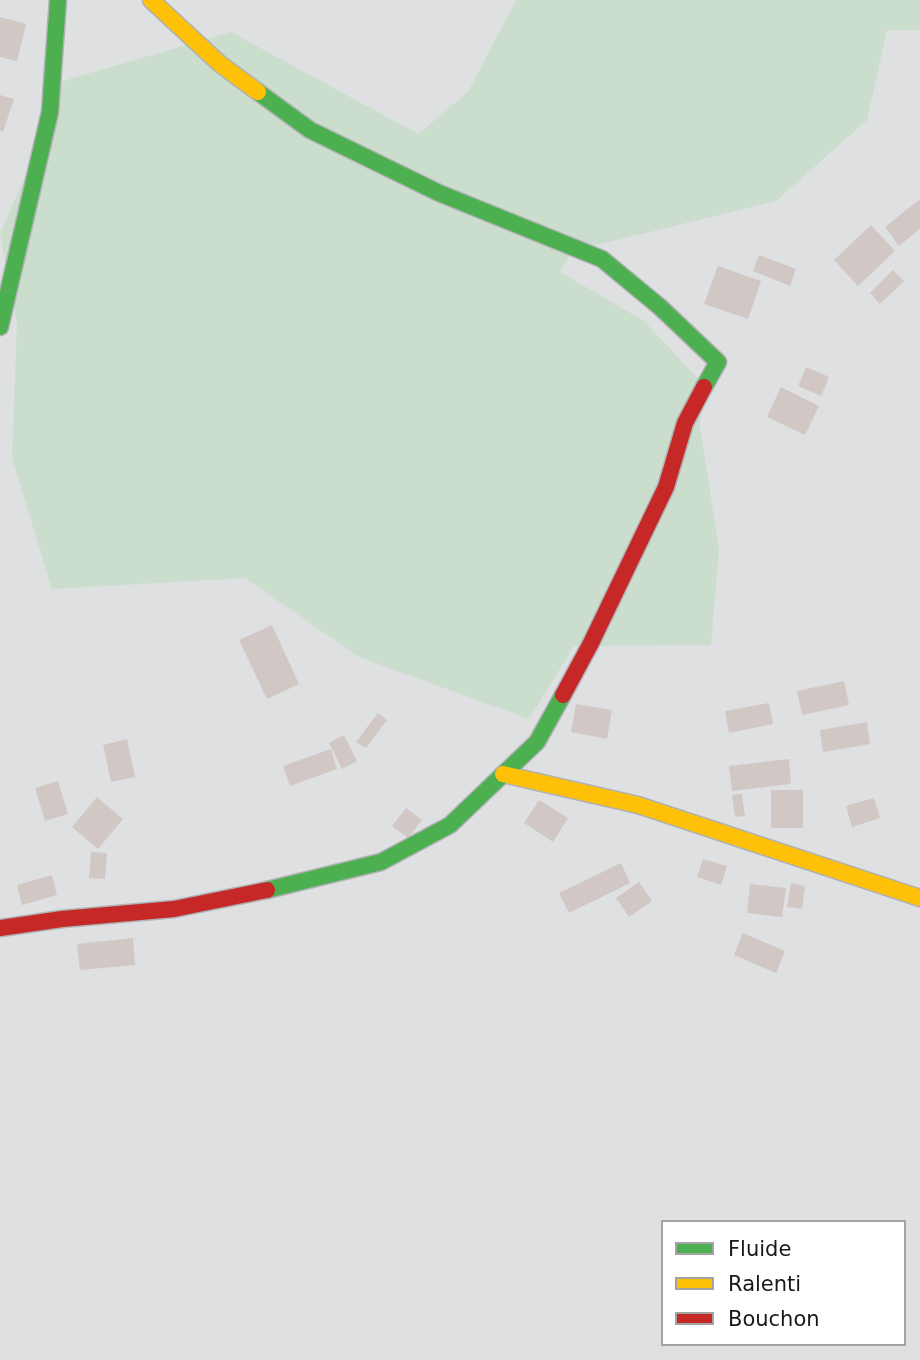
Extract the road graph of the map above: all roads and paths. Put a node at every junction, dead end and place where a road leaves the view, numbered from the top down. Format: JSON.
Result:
{"nodes":[{"id":1,"x":58,"y":0,"type":"edge"},
{"id":2,"x":151,"y":0,"type":"edge"},
{"id":3,"x":0,"y":327,"type":"edge"},
{"id":4,"x":503,"y":774,"type":"junction"},
{"id":5,"x":920,"y":898,"type":"edge"},
{"id":6,"x":0,"y":928,"type":"edge"}],
"edges":[{"from":1,"to":3,"type":"street"},
{"from":2,"to":4,"type":"street"},
{"from":4,"to":5,"type":"street"},
{"from":4,"to":6,"type":"street"}]}
